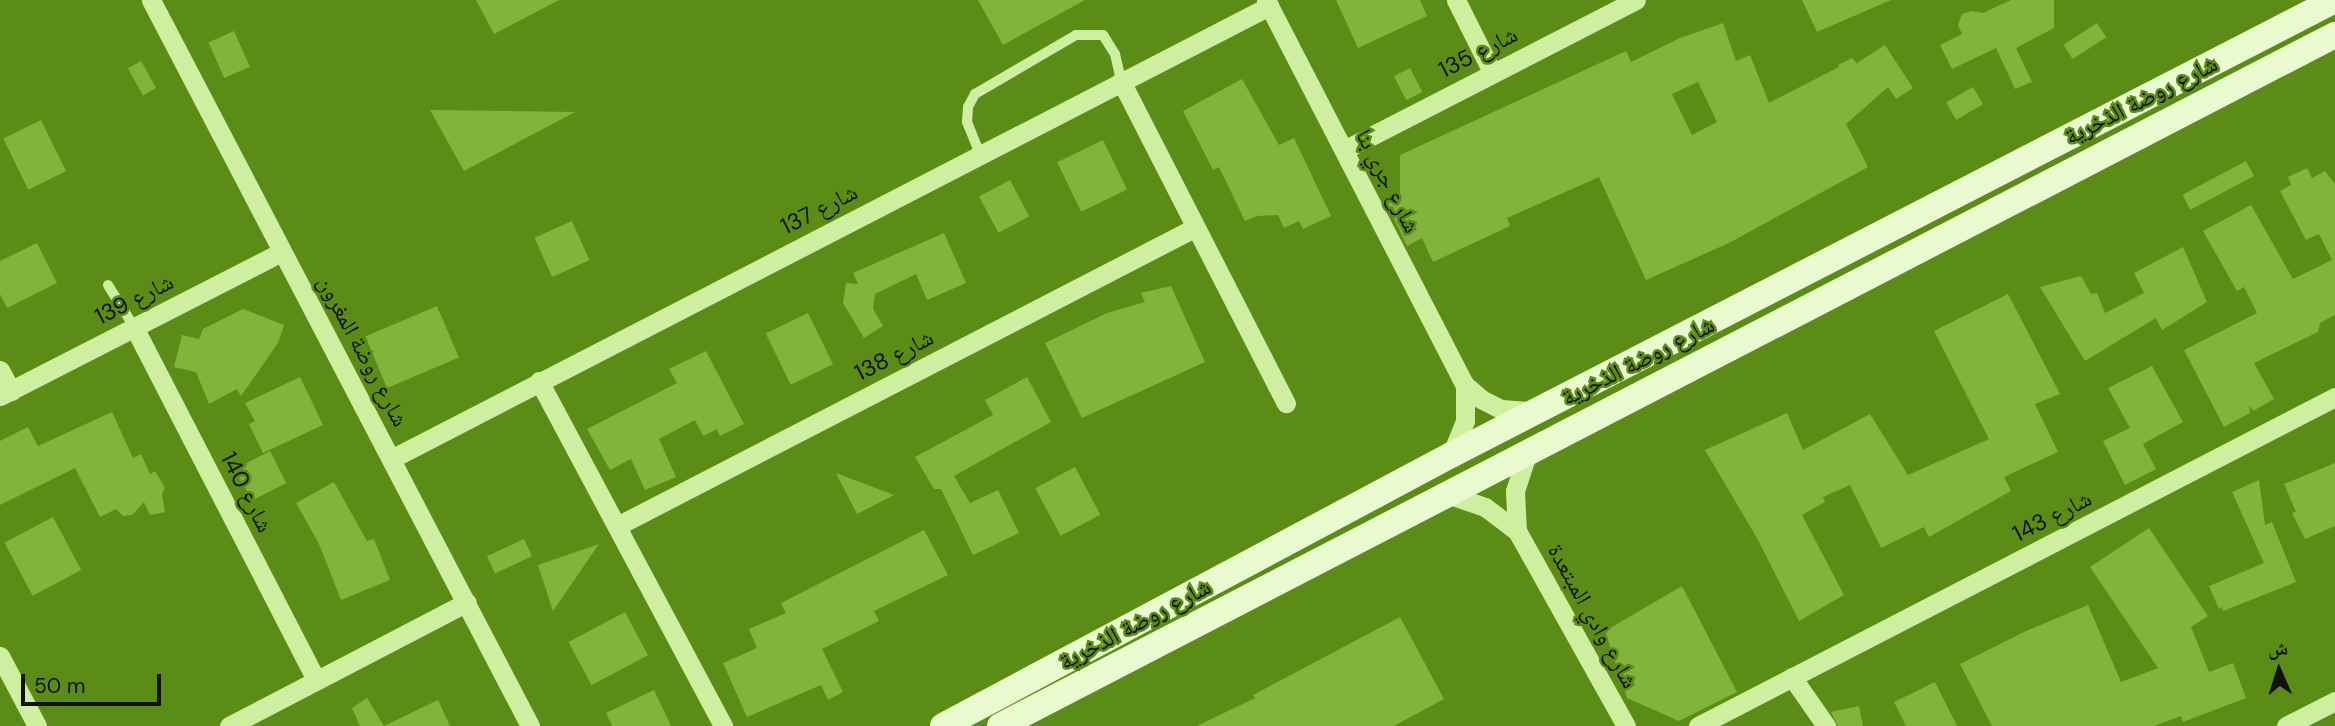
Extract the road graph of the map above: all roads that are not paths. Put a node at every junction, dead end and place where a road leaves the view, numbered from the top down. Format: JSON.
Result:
{"nodes":[{"id":1,"x":152,"y":0,"type":"edge"},
{"id":2,"x":1456,"y":0,"type":"edge"},
{"id":3,"x":1636,"y":0,"type":"edge"},
{"id":4,"x":2334,"y":0,"type":"edge"},
{"id":5,"x":1268,"y":3,"type":"edge"},
{"id":6,"x":2335,"y":35,"type":"edge"},
{"id":7,"x":1492,"y":72,"type":"junction"},
{"id":8,"x":1121,"y":81,"type":"junction"},
{"id":9,"x":1344,"y":150,"type":"junction"},
{"id":10,"x":980,"y":154,"type":"junction"},
{"id":11,"x":1194,"y":228,"type":"junction"},
{"id":12,"x":281,"y":252,"type":"junction"},
{"id":13,"x":108,"y":285,"type":"dead end"},
{"id":14,"x":134,"y":327,"type":"junction"},
{"id":15,"x":0,"y":370,"type":"edge"},
{"id":16,"x":539,"y":381,"type":"junction"},
{"id":17,"x":1465,"y":385,"type":"junction"},
{"id":18,"x":5,"y":394,"type":"edge"},
{"id":19,"x":2335,"y":397,"type":"edge"},
{"id":20,"x":1286,"y":402,"type":"dead end"},
{"id":21,"x":1543,"y":409,"type":"junction"},
{"id":22,"x":1527,"y":453,"type":"junction"},
{"id":23,"x":1451,"y":455,"type":"junction"},
{"id":24,"x":393,"y":458,"type":"junction"},
{"id":25,"x":1447,"y":494,"type":"junction"},
{"id":26,"x":617,"y":526,"type":"junction"},
{"id":27,"x":1517,"y":531,"type":"junction"},
{"id":28,"x":467,"y":602,"type":"junction"},
{"id":29,"x":0,"y":656,"type":"edge"},
{"id":30,"x":1792,"y":677,"type":"junction"},
{"id":31,"x":316,"y":680,"type":"junction"},
{"id":32,"x":2335,"y":701,"type":"edge"},
{"id":33,"x":37,"y":726,"type":"edge"},
{"id":34,"x":229,"y":726,"type":"edge"},
{"id":35,"x":530,"y":726,"type":"edge"},
{"id":36,"x":723,"y":726,"type":"edge"},
{"id":37,"x":943,"y":726,"type":"edge"},
{"id":38,"x":1000,"y":726,"type":"edge"},
{"id":39,"x":1626,"y":726,"type":"edge"},
{"id":40,"x":1698,"y":726,"type":"edge"},
{"id":41,"x":1826,"y":726,"type":"edge"},
{"id":42,"x":2286,"y":726,"type":"edge"}],
"edges":[{"from":1,"to":12,"type":"street","name":"شارع روضة المغرون"},
{"from":2,"to":7,"type":"street"},
{"from":3,"to":7,"type":"street","name":"شارع 135"},
{"from":4,"to":21,"type":"street","name":"شارع روضة الذخرية"},
{"from":5,"to":8,"type":"street","name":"شارع 137"},
{"from":5,"to":9,"type":"street","name":"شارع جري بنا"},
{"from":6,"to":22,"type":"street","name":"شارع روضة الذخرية"},
{"from":7,"to":9,"type":"street","name":"شارع 135"},
{"from":8,"to":10,"type":"street","name":"شارع 137"},
{"from":8,"to":10,"type":"lane"},
{"from":8,"to":11,"type":"street"},
{"from":9,"to":17,"type":"street","name":"شارع جري بنا"},
{"from":10,"to":16,"type":"street","name":"شارع 137"},
{"from":11,"to":20,"type":"street"},
{"from":11,"to":26,"type":"street","name":"شارع 138"},
{"from":12,"to":14,"type":"street","name":"شارع 139"},
{"from":12,"to":24,"type":"street","name":"شارع روضة المغرون"},
{"from":13,"to":14,"type":"lane"},
{"from":14,"to":18,"type":"street","name":"شارع 139"},
{"from":14,"to":31,"type":"street","name":"شارع 140"},
{"from":15,"to":18,"type":"street","name":"شارع 139"},
{"from":16,"to":24,"type":"street","name":"شارع 137"},
{"from":16,"to":26,"type":"street"},
{"from":17,"to":21,"type":"street","name":"شارع جري بنا"},
{"from":17,"to":23,"type":"street","name":"شارع جري بنا"},
{"from":19,"to":30,"type":"street","name":"شارع 143"},
{"from":21,"to":23,"type":"street","name":"شارع روضة الذخرية"},
{"from":22,"to":25,"type":"street","name":"شارع روضة الذخرية"},
{"from":22,"to":27,"type":"street","name":"شارع وادي المبتعدة"},
{"from":23,"to":37,"type":"street","name":"شارع روضة الذخرية"},
{"from":24,"to":28,"type":"street","name":"شارع روضة المغرون"},
{"from":25,"to":27,"type":"street","name":"شارع وادي المبتعدة"},
{"from":25,"to":38,"type":"street","name":"شارع روضة الذخرية"},
{"from":26,"to":36,"type":"street"},
{"from":27,"to":39,"type":"street","name":"شارع وادي المبتعدة"},
{"from":28,"to":31,"type":"street"},
{"from":28,"to":35,"type":"street","name":"شارع روضة المغرون"},
{"from":29,"to":33,"type":"street"},
{"from":30,"to":40,"type":"street","name":"شارع 143"},
{"from":30,"to":41,"type":"street"},
{"from":31,"to":34,"type":"street"},
{"from":32,"to":42,"type":"street"}]}
